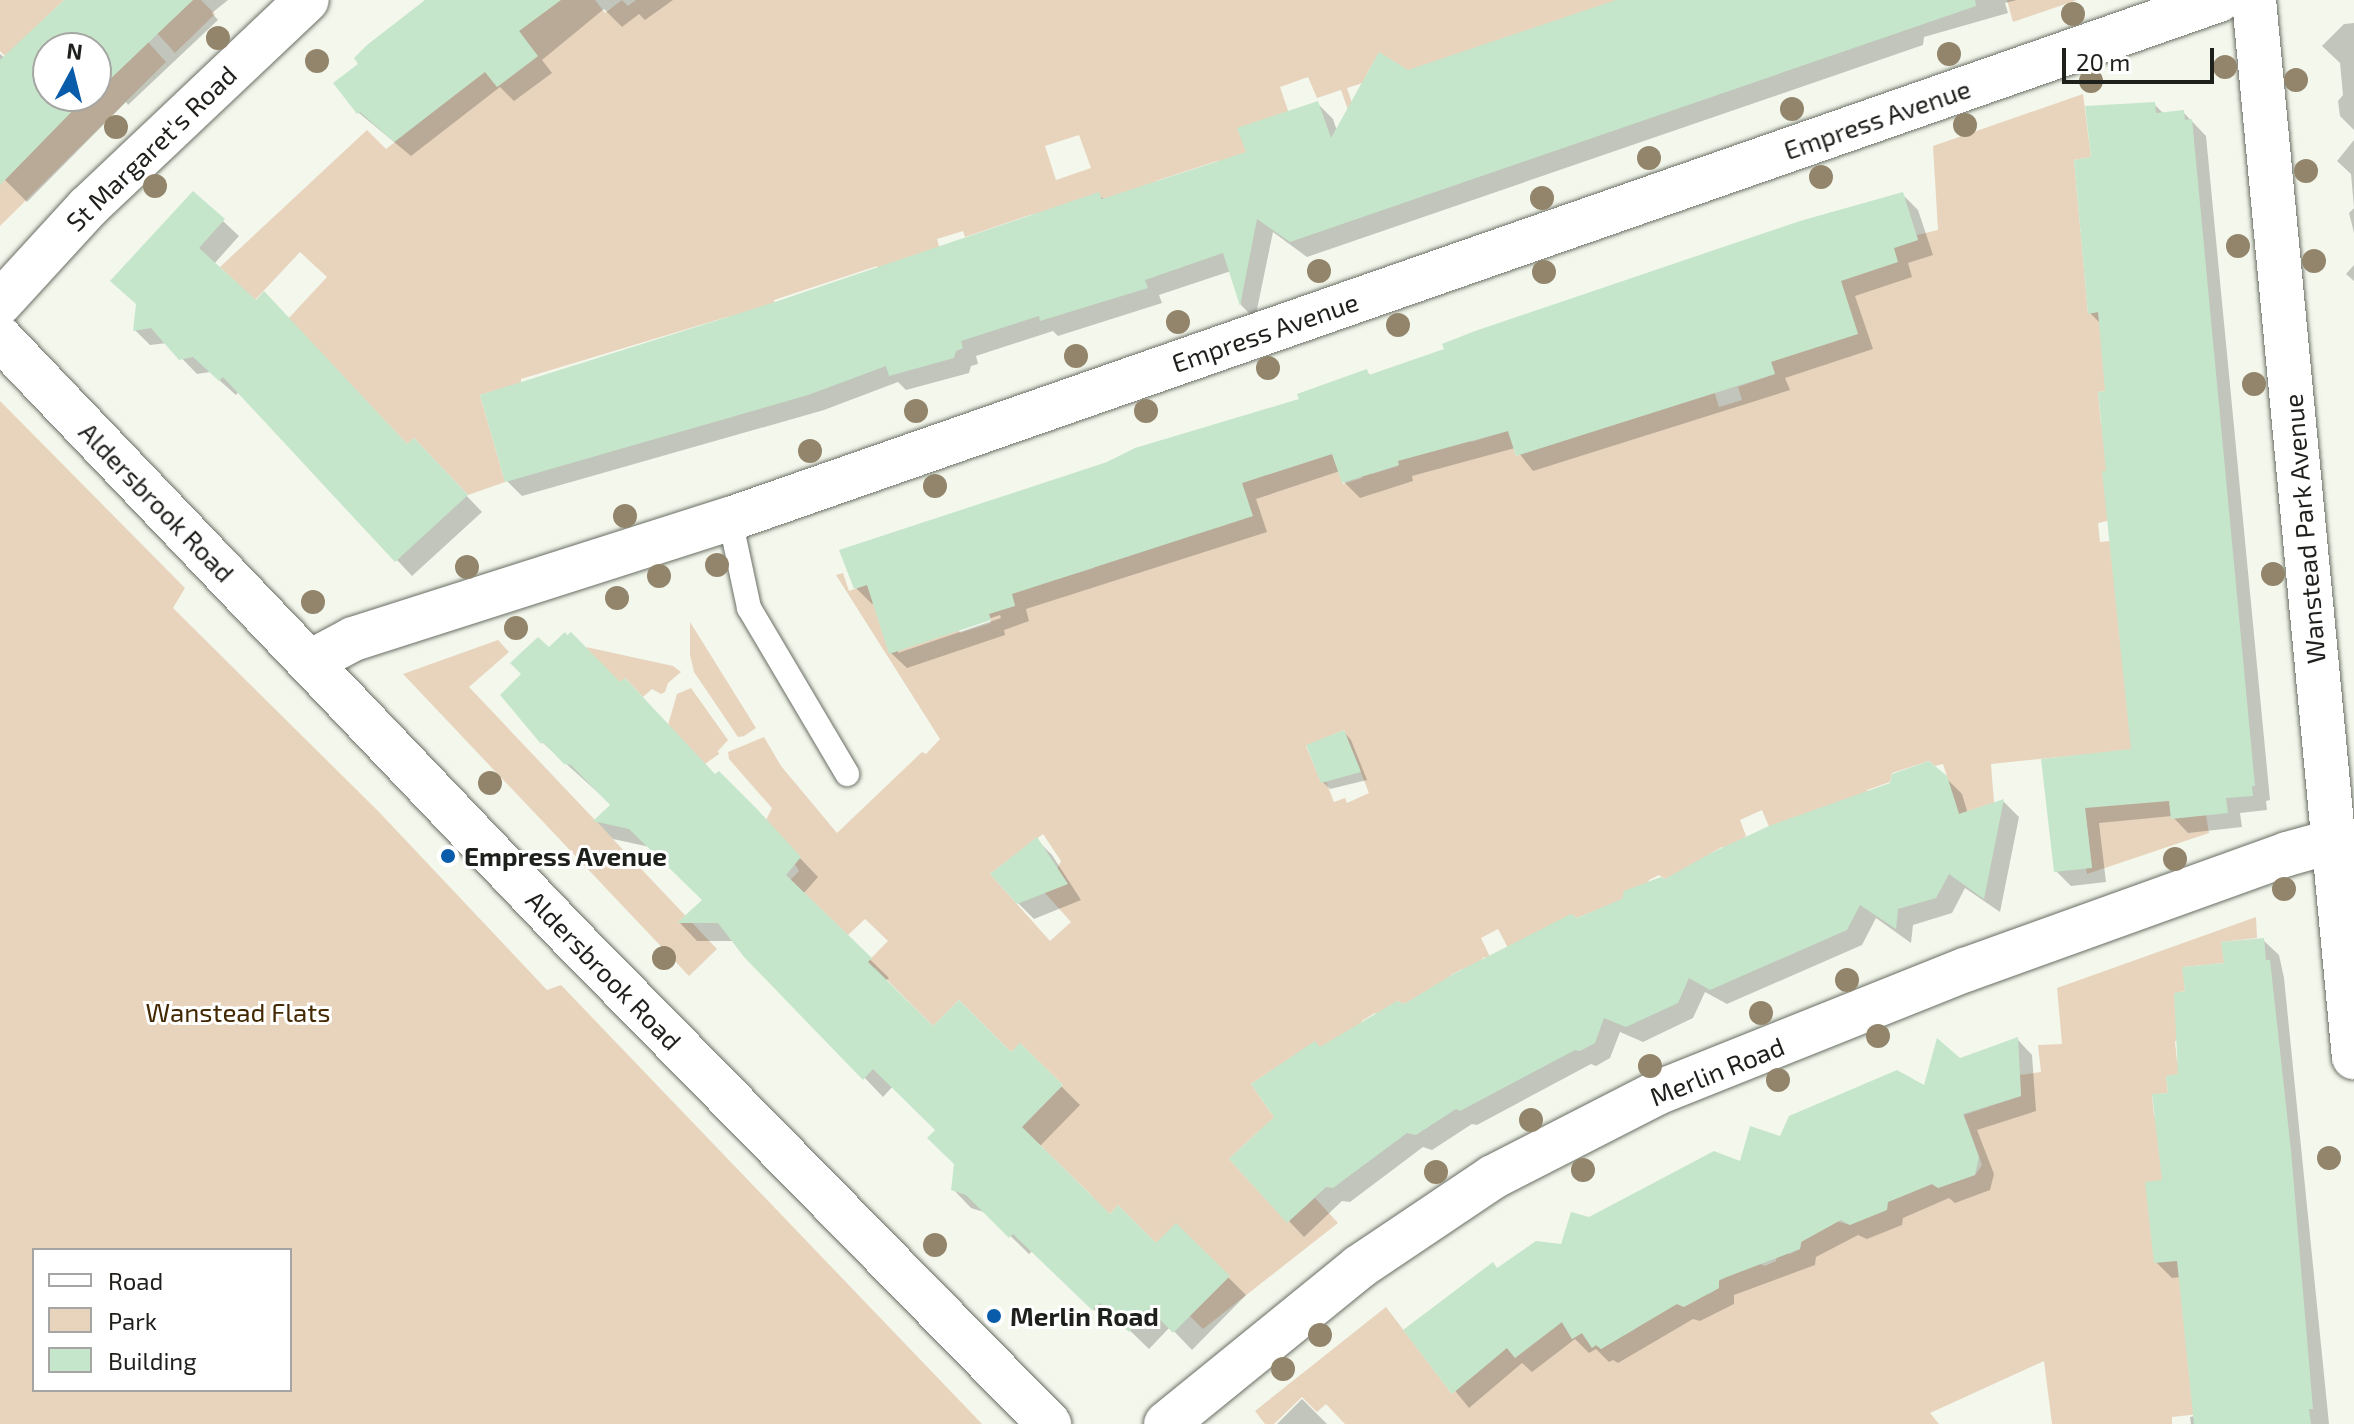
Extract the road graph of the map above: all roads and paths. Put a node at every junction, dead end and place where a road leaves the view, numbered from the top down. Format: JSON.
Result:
{"nodes":[{"id":1,"x":307,"y":0,"type":"edge"},
{"id":2,"x":2219,"y":0,"type":"edge"},
{"id":3,"x":2254,"y":0,"type":"edge"},
{"id":4,"x":0,"y":303,"type":"edge"},
{"id":5,"x":0,"y":338,"type":"edge"},
{"id":6,"x":730,"y":519,"type":"junction"},
{"id":7,"x":310,"y":662,"type":"junction"},
{"id":8,"x":847,"y":774,"type":"dead end"},
{"id":9,"x":2334,"y":841,"type":"junction"},
{"id":10,"x":2354,"y":1057,"type":"edge"},
{"id":11,"x":1049,"y":1424,"type":"edge"},
{"id":12,"x":1166,"y":1424,"type":"edge"}],
"edges":[{"from":1,"to":4,"type":"street","name":"St Margaret's Road"},
{"from":2,"to":6,"type":"street","name":"Empress Avenue"},
{"from":3,"to":9,"type":"street","name":"Wanstead Park Avenue"},
{"from":5,"to":7,"type":"street","name":"Aldersbrook Road"},
{"from":6,"to":7,"type":"street","name":"Empress Avenue"},
{"from":6,"to":8,"type":"lane"},
{"from":7,"to":11,"type":"street","name":"Aldersbrook Road"},
{"from":9,"to":10,"type":"street","name":"Wanstead Park Avenue"},
{"from":9,"to":12,"type":"street","name":"Merlin Road"}]}
